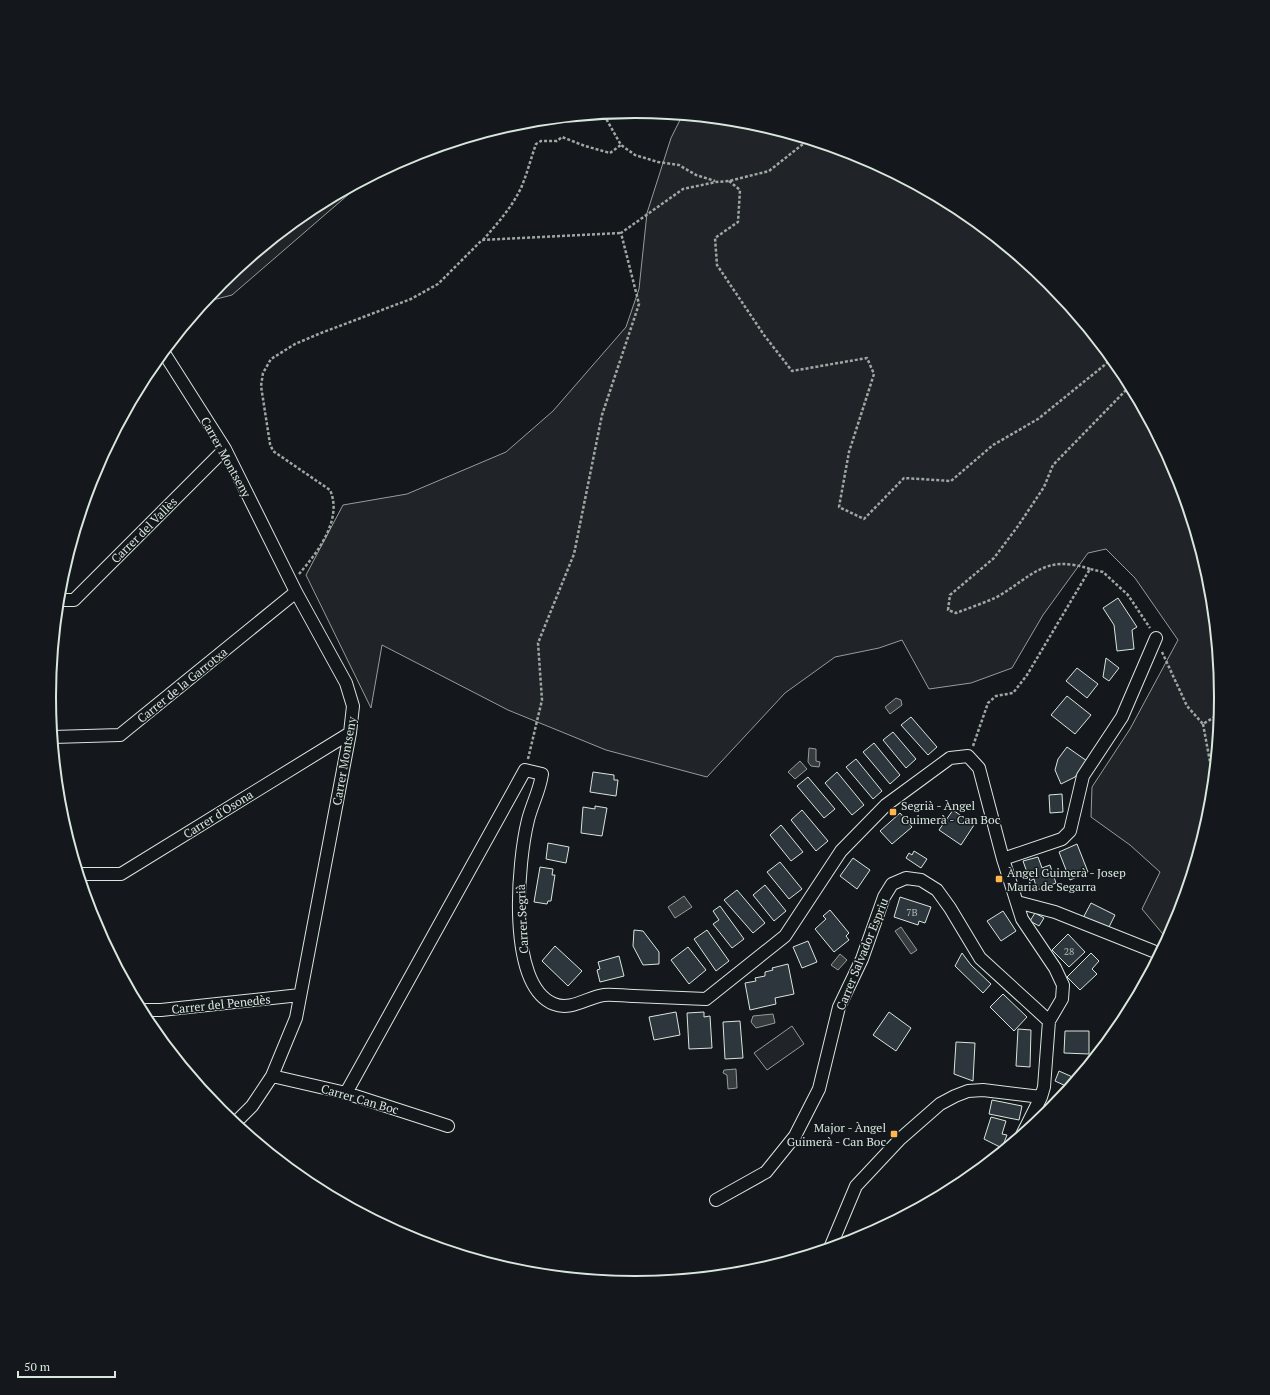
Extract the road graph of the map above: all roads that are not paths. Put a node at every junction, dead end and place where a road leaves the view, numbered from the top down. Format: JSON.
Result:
{"nodes":[{"id":1,"x":167,"y":358,"type":"edge"},
{"id":2,"x":224,"y":449,"type":"junction"},
{"id":3,"x":294,"y":588,"type":"junction"},
{"id":4,"x":65,"y":600,"type":"edge"},
{"id":5,"x":1156,"y":638,"type":"road end"},
{"id":6,"x":350,"y":733,"type":"junction"},
{"id":7,"x":57,"y":737,"type":"edge"},
{"id":8,"x":1003,"y":859,"type":"junction"},
{"id":9,"x":84,"y":874,"type":"edge"},
{"id":10,"x":1017,"y":902,"type":"junction"},
{"id":11,"x":1153,"y":951,"type":"dead end"},
{"id":12,"x":300,"y":995,"type":"junction"},
{"id":13,"x":148,"y":1010,"type":"edge"},
{"id":14,"x":1049,"y":1021,"type":"junction"},
{"id":15,"x":272,"y":1076,"type":"junction"},
{"id":16,"x":346,"y":1093,"type":"junction"},
{"id":17,"x":1041,"y":1098,"type":"junction"},
{"id":18,"x":239,"y":1119,"type":"edge"},
{"id":19,"x":1029,"y":1122,"type":"edge"},
{"id":20,"x":448,"y":1126,"type":"dead end"},
{"id":21,"x":716,"y":1200,"type":"dead end"},
{"id":22,"x":833,"y":1241,"type":"edge"}],
"edges":[{"from":1,"to":2,"type":"street","name":"Carrer Montseny"},
{"from":2,"to":3,"type":"street","name":"Carrer Montseny"},
{"from":2,"to":4,"type":"street","name":"Carrer del Vallès"},
{"from":3,"to":6,"type":"street","name":"Carrer Montseny"},
{"from":3,"to":7,"type":"street","name":"Carrer de la Garrotxa"},
{"from":5,"to":8,"type":"street"},
{"from":6,"to":9,"type":"street","name":"Carrer d'Osona"},
{"from":6,"to":12,"type":"street","name":"Carrer Montseny"},
{"from":8,"to":10,"type":"street"},
{"from":8,"to":16,"type":"street","name":"Carrer Segrià"},
{"from":10,"to":11,"type":"street"},
{"from":10,"to":14,"type":"street"},
{"from":12,"to":13,"type":"street","name":"Carrer del Penedès"},
{"from":12,"to":15,"type":"street","name":"Carrer Montseny"},
{"from":14,"to":17,"type":"street"},
{"from":14,"to":21,"type":"street","name":"Carrer Salvador Espriu"},
{"from":15,"to":16,"type":"street","name":"Carrer Can Boc"},
{"from":15,"to":18,"type":"street","name":"Carrer Montseny"},
{"from":16,"to":20,"type":"street","name":"Carrer Can Boc"},
{"from":17,"to":19,"type":"street"},
{"from":17,"to":22,"type":"street"}]}
